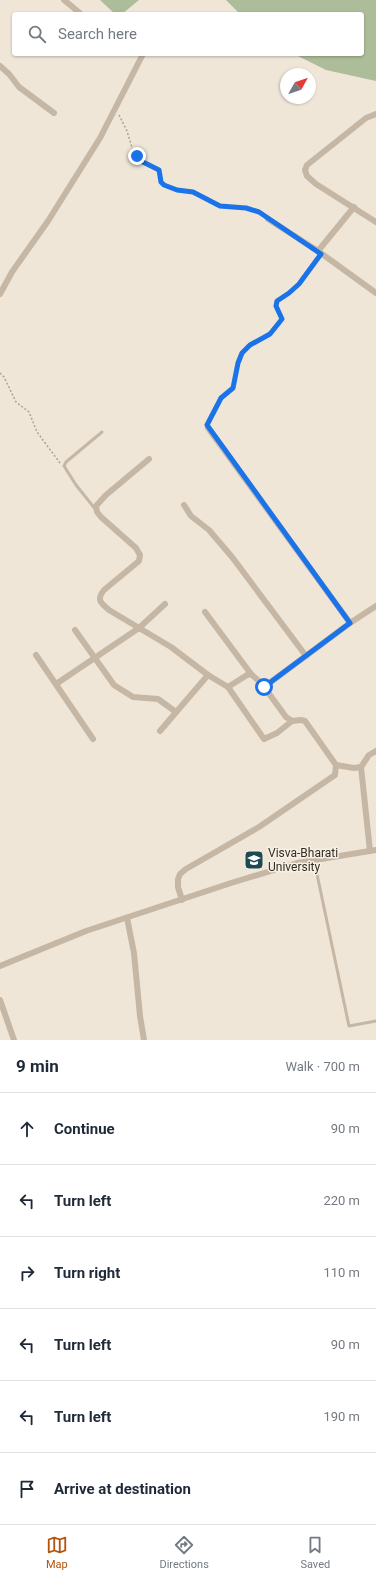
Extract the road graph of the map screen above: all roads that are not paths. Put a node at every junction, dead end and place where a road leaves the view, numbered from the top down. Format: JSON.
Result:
{"nodes":[{"id":1,"x":64,"y":0,"type":"edge"},
{"id":2,"x":79,"y":12,"type":"edge"},
{"id":3,"x":142,"y":56,"type":"edge"},
{"id":4,"x":0,"y":66,"type":"edge"},
{"id":5,"x":54,"y":113,"type":"dead end"},
{"id":6,"x":376,"y":114,"type":"edge"},
{"id":7,"x":354,"y":207,"type":"junction"},
{"id":8,"x":268,"y":219,"type":"road end"},
{"id":9,"x":376,"y":222,"type":"edge"},
{"id":10,"x":319,"y":252,"type":"junction"},
{"id":11,"x":376,"y":293,"type":"edge"},
{"id":12,"x":0,"y":294,"type":"edge"},
{"id":13,"x":208,"y":428,"type":"road end"},
{"id":14,"x":102,"y":432,"type":"dead end"},
{"id":15,"x":149,"y":459,"type":"dead end"},
{"id":16,"x":184,"y":505,"type":"dead end"},
{"id":17,"x":97,"y":512,"type":"junction"},
{"id":18,"x":165,"y":604,"type":"dead end"},
{"id":19,"x":376,"y":606,"type":"edge"},
{"id":20,"x":205,"y":612,"type":"dead end"},
{"id":21,"x":350,"y":623,"type":"junction"},
{"id":22,"x":138,"y":628,"type":"junction"},
{"id":23,"x":75,"y":630,"type":"dead end"},
{"id":24,"x":36,"y":655,"type":"dead end"},
{"id":25,"x":306,"y":656,"type":"junction"},
{"id":26,"x":94,"y":658,"type":"junction"},
{"id":27,"x":251,"y":674,"type":"junction"},
{"id":28,"x":208,"y":675,"type":"junction"},
{"id":29,"x":56,"y":684,"type":"junction"},
{"id":30,"x":228,"y":687,"type":"junction"},
{"id":31,"x":264,"y":687,"type":"junction"},
{"id":32,"x":176,"y":712,"type":"junction"},
{"id":33,"x":292,"y":722,"type":"junction"},
{"id":34,"x":160,"y":731,"type":"dead end"},
{"id":35,"x":93,"y":739,"type":"dead end"},
{"id":36,"x":376,"y":751,"type":"edge"},
{"id":37,"x":336,"y":765,"type":"junction"},
{"id":38,"x":361,"y":767,"type":"junction"},
{"id":39,"x":373,"y":851,"type":"edge"},
{"id":40,"x":314,"y":860,"type":"junction"},
{"id":41,"x":182,"y":900,"type":"junction"},
{"id":42,"x":127,"y":918,"type":"junction"},
{"id":43,"x":0,"y":966,"type":"edge"},
{"id":44,"x":0,"y":1000,"type":"edge"},
{"id":45,"x":376,"y":1021,"type":"edge"},
{"id":46,"x":14,"y":1040,"type":"edge"},
{"id":47,"x":144,"y":1040,"type":"edge"}],
"edges":[{"from":1,"to":2,"type":"street"},
{"from":3,"to":12,"type":"street"},
{"from":4,"to":5,"type":"street"},
{"from":6,"to":7,"type":"street"},
{"from":7,"to":9,"type":"street"},
{"from":7,"to":10,"type":"street"},
{"from":8,"to":10,"type":"street"},
{"from":10,"to":11,"type":"street"},
{"from":13,"to":21,"type":"street"},
{"from":14,"to":17,"type":"lane"},
{"from":15,"to":17,"type":"street"},
{"from":16,"to":25,"type":"street"},
{"from":17,"to":22,"type":"street"},
{"from":18,"to":22,"type":"street"},
{"from":19,"to":21,"type":"street"},
{"from":20,"to":27,"type":"street"},
{"from":21,"to":25,"type":"street"},
{"from":22,"to":26,"type":"street"},
{"from":22,"to":28,"type":"street"},
{"from":23,"to":26,"type":"street"},
{"from":24,"to":29,"type":"street"},
{"from":25,"to":31,"type":"street"},
{"from":26,"to":29,"type":"street"},
{"from":26,"to":32,"type":"street"},
{"from":27,"to":30,"type":"street"},
{"from":27,"to":31,"type":"street"},
{"from":28,"to":30,"type":"street"},
{"from":28,"to":32,"type":"street"},
{"from":29,"to":35,"type":"street"},
{"from":30,"to":33,"type":"street"},
{"from":31,"to":33,"type":"street"},
{"from":32,"to":34,"type":"street"},
{"from":33,"to":37,"type":"street"},
{"from":36,"to":38,"type":"street"},
{"from":37,"to":38,"type":"street"},
{"from":37,"to":41,"type":"street"},
{"from":38,"to":39,"type":"street"},
{"from":39,"to":40,"type":"street"},
{"from":40,"to":41,"type":"street"},
{"from":40,"to":45,"type":"lane"},
{"from":41,"to":42,"type":"street"},
{"from":42,"to":43,"type":"street"},
{"from":42,"to":47,"type":"street"},
{"from":44,"to":46,"type":"street"}]}
